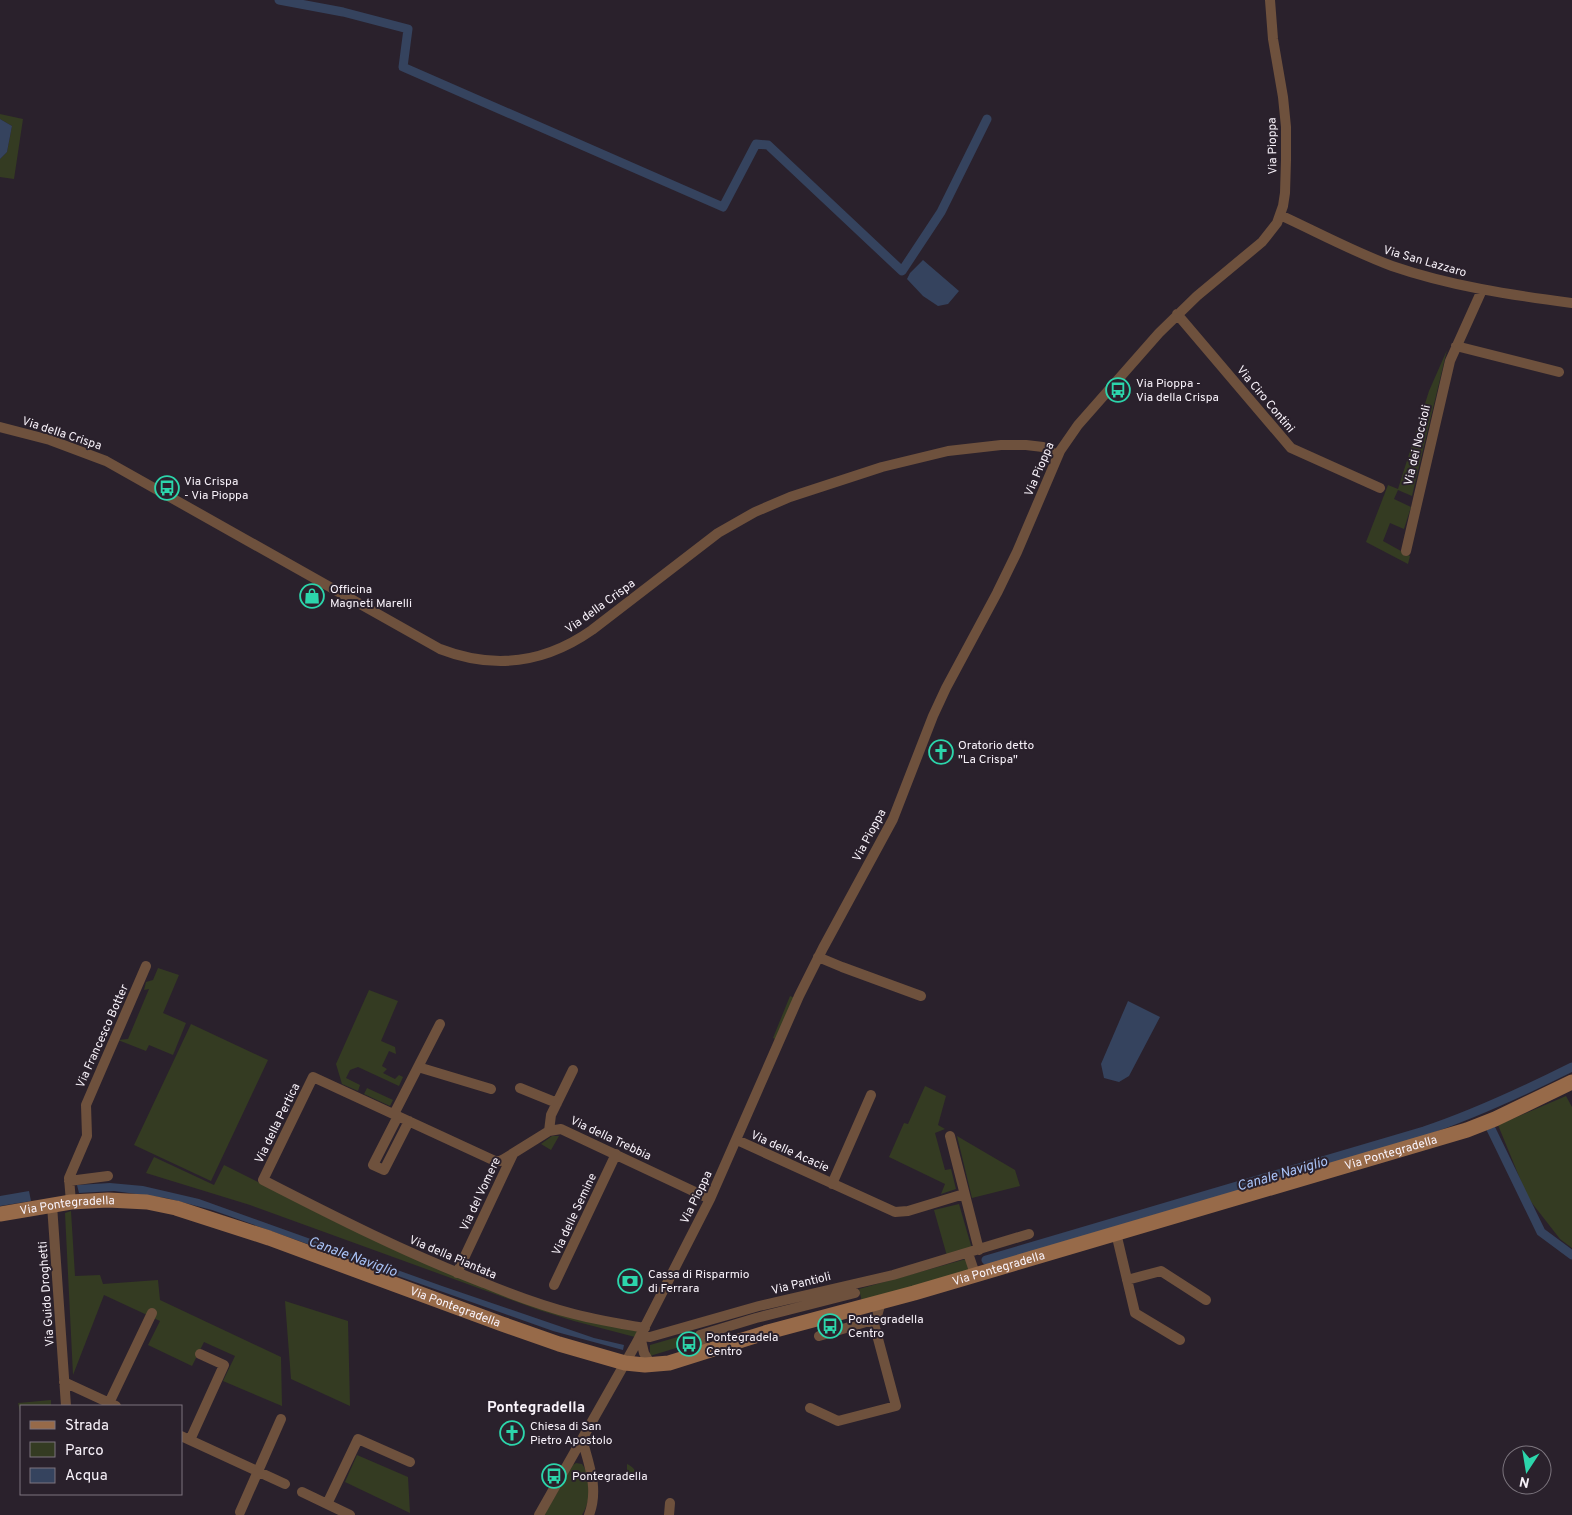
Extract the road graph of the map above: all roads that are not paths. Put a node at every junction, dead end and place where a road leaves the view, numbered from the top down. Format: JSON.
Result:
{"nodes":[{"id":1,"x":1270,"y":0,"type":"edge"},
{"id":2,"x":1280,"y":214,"type":"junction"},
{"id":3,"x":1482,"y":290,"type":"junction"},
{"id":4,"x":1572,"y":303,"type":"edge"},
{"id":5,"x":1177,"y":314,"type":"junction"},
{"id":6,"x":1456,"y":346,"type":"junction"},
{"id":7,"x":1559,"y":372,"type":"dead end"},
{"id":8,"x":0,"y":427,"type":"edge"},
{"id":9,"x":1057,"y":455,"type":"junction"},
{"id":10,"x":1380,"y":488,"type":"dead end"},
{"id":11,"x":1406,"y":551,"type":"dead end"},
{"id":12,"x":818,"y":957,"type":"junction"},
{"id":13,"x":146,"y":966,"type":"dead end"},
{"id":14,"x":921,"y":996,"type":"dead end"},
{"id":15,"x":440,"y":1024,"type":"dead end"},
{"id":16,"x":418,"y":1067,"type":"junction"},
{"id":17,"x":573,"y":1070,"type":"dead end"},
{"id":18,"x":1572,"y":1082,"type":"edge"},
{"id":19,"x":520,"y":1088,"type":"dead end"},
{"id":20,"x":491,"y":1090,"type":"dead end"},
{"id":21,"x":871,"y":1095,"type":"dead end"},
{"id":22,"x":557,"y":1103,"type":"junction"},
{"id":23,"x":396,"y":1115,"type":"junction"},
{"id":24,"x":409,"y":1121,"type":"junction"},
{"id":25,"x":549,"y":1131,"type":"junction"},
{"id":26,"x":950,"y":1136,"type":"dead end"},
{"id":27,"x":736,"y":1140,"type":"junction"},
{"id":28,"x":513,"y":1154,"type":"junction"},
{"id":29,"x":616,"y":1154,"type":"junction"},
{"id":30,"x":108,"y":1176,"type":"dead end"},
{"id":31,"x":263,"y":1180,"type":"joint"},
{"id":32,"x":69,"y":1181,"type":"junction"},
{"id":33,"x":832,"y":1184,"type":"junction"},
{"id":34,"x":964,"y":1194,"type":"junction"},
{"id":35,"x":710,"y":1199,"type":"junction"},
{"id":36,"x":71,"y":1202,"type":"junction"},
{"id":37,"x":52,"y":1205,"type":"junction"},
{"id":38,"x":0,"y":1214,"type":"edge"},
{"id":39,"x":1116,"y":1233,"type":"junction"},
{"id":40,"x":1029,"y":1234,"type":"dead end"},
{"id":41,"x":979,"y":1250,"type":"junction"},
{"id":42,"x":968,"y":1253,"type":"junction"},
{"id":43,"x":457,"y":1272,"type":"junction"},
{"id":44,"x":976,"y":1274,"type":"junction"},
{"id":45,"x":1127,"y":1280,"type":"junction"},
{"id":46,"x":554,"y":1284,"type":"dead end"},
{"id":47,"x":855,"y":1295,"type":"junction"},
{"id":48,"x":1206,"y":1300,"type":"dead end"},
{"id":49,"x":881,"y":1302,"type":"junction"},
{"id":50,"x":152,"y":1313,"type":"dead end"},
{"id":51,"x":873,"y":1320,"type":"junction"},
{"id":52,"x":642,"y":1332,"type":"junction"},
{"id":53,"x":818,"y":1336,"type":"dead end"},
{"id":54,"x":1180,"y":1340,"type":"dead end"},
{"id":55,"x":200,"y":1354,"type":"dead end"},
{"id":56,"x":630,"y":1364,"type":"junction"},
{"id":57,"x":651,"y":1365,"type":"junction"},
{"id":58,"x":64,"y":1382,"type":"junction"},
{"id":59,"x":66,"y":1405,"type":"edge"},
{"id":60,"x":113,"y":1405,"type":"edge"},
{"id":61,"x":810,"y":1408,"type":"dead end"},
{"id":62,"x":281,"y":1419,"type":"dead end"},
{"id":63,"x":186,"y":1438,"type":"edge"},
{"id":64,"x":582,"y":1439,"type":"junction"},
{"id":65,"x":410,"y":1462,"type":"dead end"},
{"id":66,"x":258,"y":1472,"type":"junction"},
{"id":67,"x":285,"y":1484,"type":"dead end"},
{"id":68,"x":302,"y":1492,"type":"dead end"},
{"id":69,"x":670,"y":1503,"type":"dead end"},
{"id":70,"x":327,"y":1504,"type":"junction"},
{"id":71,"x":240,"y":1512,"type":"dead end"},
{"id":72,"x":350,"y":1515,"type":"edge"},
{"id":73,"x":538,"y":1515,"type":"edge"},
{"id":74,"x":589,"y":1515,"type":"edge"},
{"id":75,"x":670,"y":1515,"type":"edge"}],
"edges":[{"from":1,"to":2,"type":"street","name":"Via Pioppa"},
{"from":2,"to":3,"type":"street","name":"Via San Lazzaro"},
{"from":2,"to":5,"type":"street","name":"Via Pioppa"},
{"from":3,"to":4,"type":"street","name":"Via San Lazzaro"},
{"from":3,"to":6,"type":"street","name":"Via dei Noccioli"},
{"from":5,"to":9,"type":"street","name":"Via Pioppa"},
{"from":5,"to":10,"type":"street","name":"Via Ciro Contini"},
{"from":6,"to":7,"type":"street"},
{"from":6,"to":11,"type":"street","name":"Via dei Noccioli"},
{"from":8,"to":9,"type":"street","name":"Via della Crispa"},
{"from":9,"to":12,"type":"street","name":"Via Pioppa"},
{"from":12,"to":14,"type":"street"},
{"from":12,"to":27,"type":"street","name":"Via Pioppa"},
{"from":13,"to":32,"type":"street","name":"Via Francesco Botter"},
{"from":15,"to":16,"type":"street"},
{"from":16,"to":20,"type":"street"},
{"from":16,"to":23,"type":"street"},
{"from":17,"to":22,"type":"street"},
{"from":18,"to":39,"type":"street","name":"Via Pontegradella"},
{"from":19,"to":22,"type":"street"},
{"from":21,"to":33,"type":"street","name":"Via delle Acacie"},
{"from":22,"to":25,"type":"street"},
{"from":23,"to":24,"type":"street"},
{"from":23,"to":24,"type":"street"},
{"from":23,"to":31,"type":"street","name":"Via della Pertica"},
{"from":24,"to":28,"type":"street"},
{"from":25,"to":28,"type":"street"},
{"from":25,"to":29,"type":"street","name":"Via della Trebbia"},
{"from":26,"to":34,"type":"street"},
{"from":27,"to":33,"type":"street","name":"Via delle Acacie"},
{"from":27,"to":35,"type":"street","name":"Via Pioppa"},
{"from":28,"to":43,"type":"street","name":"Via del Vomere"},
{"from":29,"to":35,"type":"street","name":"Via della Trebbia"},
{"from":29,"to":46,"type":"street","name":"Via delle Semine"},
{"from":30,"to":32,"type":"street"},
{"from":31,"to":43,"type":"street","name":"Via della Piantata"},
{"from":32,"to":36,"type":"street","name":"Via Francesco Botter"},
{"from":33,"to":34,"type":"street","name":"Via delle Acacie"},
{"from":34,"to":41,"type":"street"},
{"from":35,"to":52,"type":"street","name":"Via Pioppa"},
{"from":36,"to":37,"type":"street","name":"Via Pontegradella"},
{"from":36,"to":56,"type":"street","name":"Via Pontegradella"},
{"from":37,"to":38,"type":"street","name":"Via Pontegradella"},
{"from":37,"to":58,"type":"street","name":"Via Guido Droghetti"},
{"from":39,"to":44,"type":"street","name":"Via Pontegradella"},
{"from":39,"to":45,"type":"street"},
{"from":40,"to":41,"type":"street","name":"Via Pantioli"},
{"from":41,"to":42,"type":"street","name":"Via Pantioli"},
{"from":42,"to":44,"type":"street"},
{"from":42,"to":47,"type":"street","name":"Via Pantioli"},
{"from":43,"to":52,"type":"street","name":"Via della Piantata"},
{"from":44,"to":49,"type":"street","name":"Via Pontegradella"},
{"from":45,"to":48,"type":"street"},
{"from":45,"to":54,"type":"street"},
{"from":47,"to":49,"type":"street","name":"Via Pontegradella"},
{"from":47,"to":52,"type":"street","name":"Via Pantioli"},
{"from":47,"to":57,"type":"street","name":"Via Pontegradella"},
{"from":49,"to":51,"type":"street"},
{"from":50,"to":60,"type":"street"},
{"from":51,"to":53,"type":"street"},
{"from":51,"to":61,"type":"street"},
{"from":52,"to":56,"type":"street","name":"Via Pioppa"},
{"from":52,"to":57,"type":"street"},
{"from":55,"to":63,"type":"street"},
{"from":56,"to":57,"type":"street","name":"Via Pontegradella"},
{"from":56,"to":64,"type":"street","name":"Via Pioppa"},
{"from":58,"to":59,"type":"street","name":"Via Guido Droghetti"},
{"from":58,"to":60,"type":"street"},
{"from":62,"to":66,"type":"street"},
{"from":63,"to":66,"type":"street"},
{"from":64,"to":73,"type":"street","name":"Via Pioppa"},
{"from":64,"to":74,"type":"street"},
{"from":65,"to":70,"type":"street"},
{"from":66,"to":67,"type":"street"},
{"from":66,"to":71,"type":"street"},
{"from":68,"to":70,"type":"street"},
{"from":69,"to":75,"type":"street"},
{"from":70,"to":72,"type":"street"}]}
